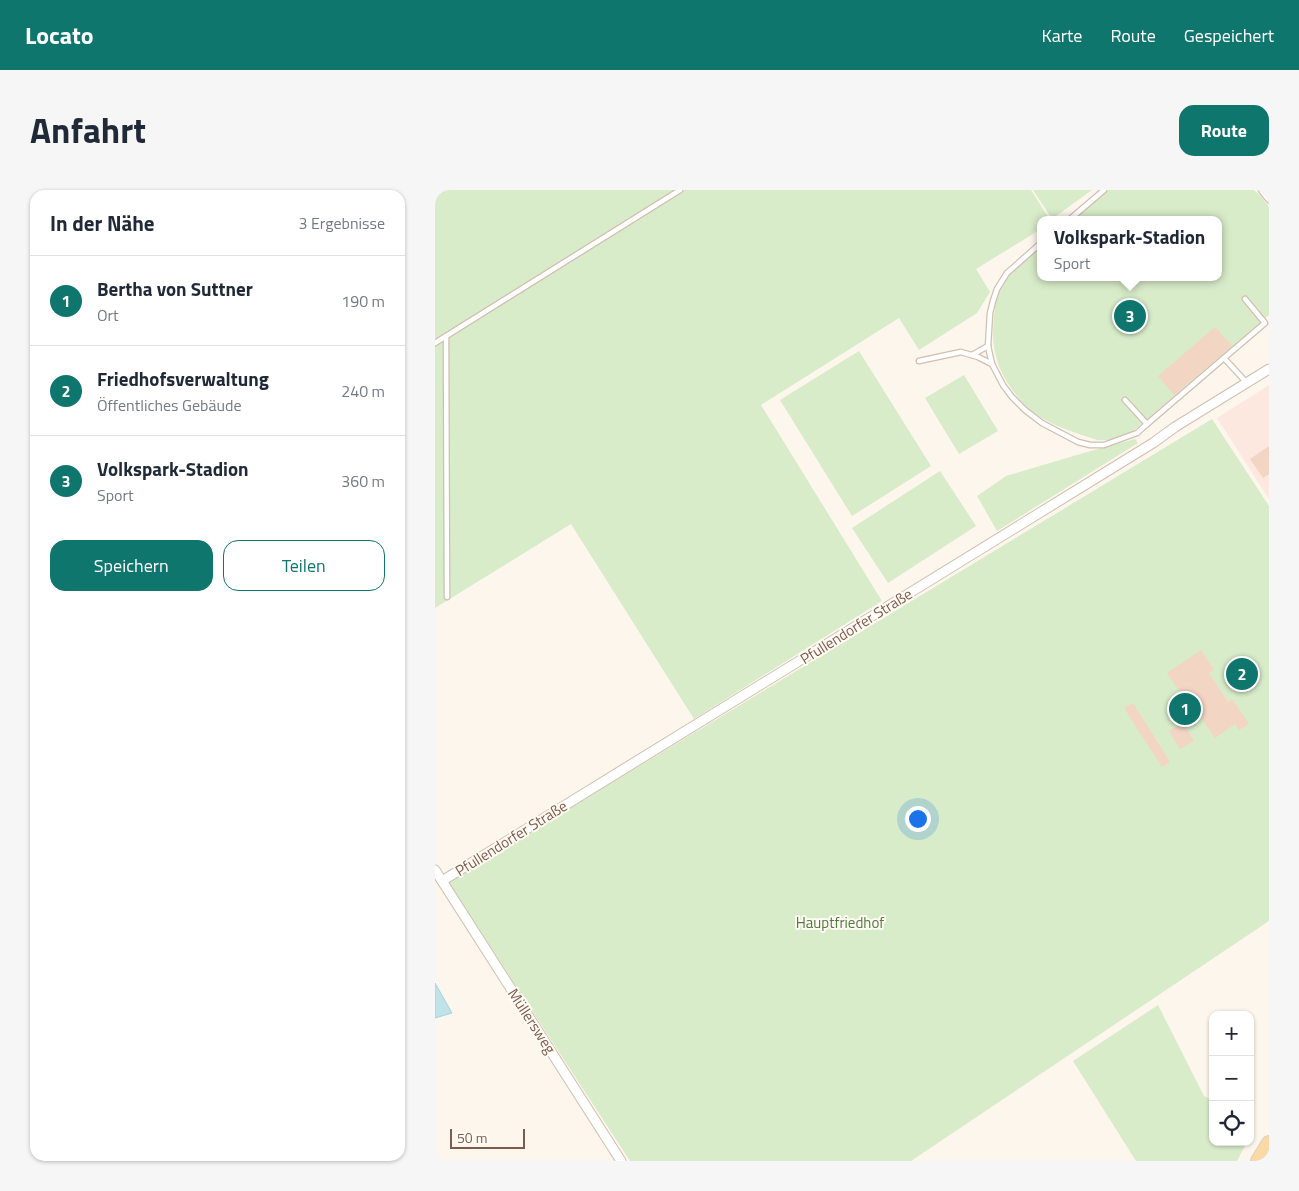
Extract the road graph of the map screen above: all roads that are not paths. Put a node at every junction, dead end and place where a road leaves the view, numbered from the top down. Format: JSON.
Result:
{"nodes":[{"id":1,"x":680,"y":190,"type":"edge"},
{"id":2,"x":1104,"y":190,"type":"edge"},
{"id":3,"x":1261,"y":190,"type":"edge"},
{"id":4,"x":1269,"y":200,"type":"edge"},
{"id":5,"x":1074,"y":216,"type":"edge"},
{"id":6,"x":1037,"y":247,"type":"edge"},
{"id":7,"x":1245,"y":299,"type":"dead end"},
{"id":8,"x":1267,"y":322,"type":"edge"},
{"id":9,"x":446,"y":336,"type":"junction"},
{"id":10,"x":435,"y":342,"type":"edge"},
{"id":11,"x":988,"y":346,"type":"junction"},
{"id":12,"x":971,"y":355,"type":"junction"},
{"id":13,"x":1224,"y":358,"type":"junction"},
{"id":14,"x":919,"y":361,"type":"dead end"},
{"id":15,"x":993,"y":364,"type":"junction"},
{"id":16,"x":1269,"y":369,"type":"edge"},
{"id":17,"x":1247,"y":383,"type":"junction"},
{"id":18,"x":1125,"y":400,"type":"dead end"},
{"id":19,"x":1147,"y":424,"type":"junction"},
{"id":20,"x":447,"y":597,"type":"dead end"},
{"id":21,"x":435,"y":870,"type":"edge"},
{"id":22,"x":442,"y":881,"type":"junction"},
{"id":23,"x":1269,"y":1143,"type":"edge"},
{"id":24,"x":621,"y":1161,"type":"edge"},
{"id":25,"x":1258,"y":1161,"type":"edge"}],
"edges":[{"from":1,"to":9,"type":"lane"},
{"from":2,"to":5,"type":"lane"},
{"from":3,"to":4,"type":"lane"},
{"from":6,"to":11,"type":"lane"},
{"from":7,"to":8,"type":"lane"},
{"from":8,"to":13,"type":"lane"},
{"from":9,"to":10,"type":"lane"},
{"from":9,"to":20,"type":"lane"},
{"from":11,"to":12,"type":"lane"},
{"from":11,"to":15,"type":"lane"},
{"from":12,"to":14,"type":"lane"},
{"from":12,"to":15,"type":"lane"},
{"from":13,"to":17,"type":"lane"},
{"from":13,"to":19,"type":"lane"},
{"from":15,"to":19,"type":"lane"},
{"from":16,"to":17,"type":"street","name":"Pfullendorfer Straße"},
{"from":17,"to":22,"type":"street","name":"Pfullendorfer Straße"},
{"from":18,"to":19,"type":"lane"},
{"from":21,"to":22,"type":"street","name":"Müllersweg"},
{"from":22,"to":24,"type":"street","name":"Müllersweg"},
{"from":23,"to":25,"type":"main road"}]}
